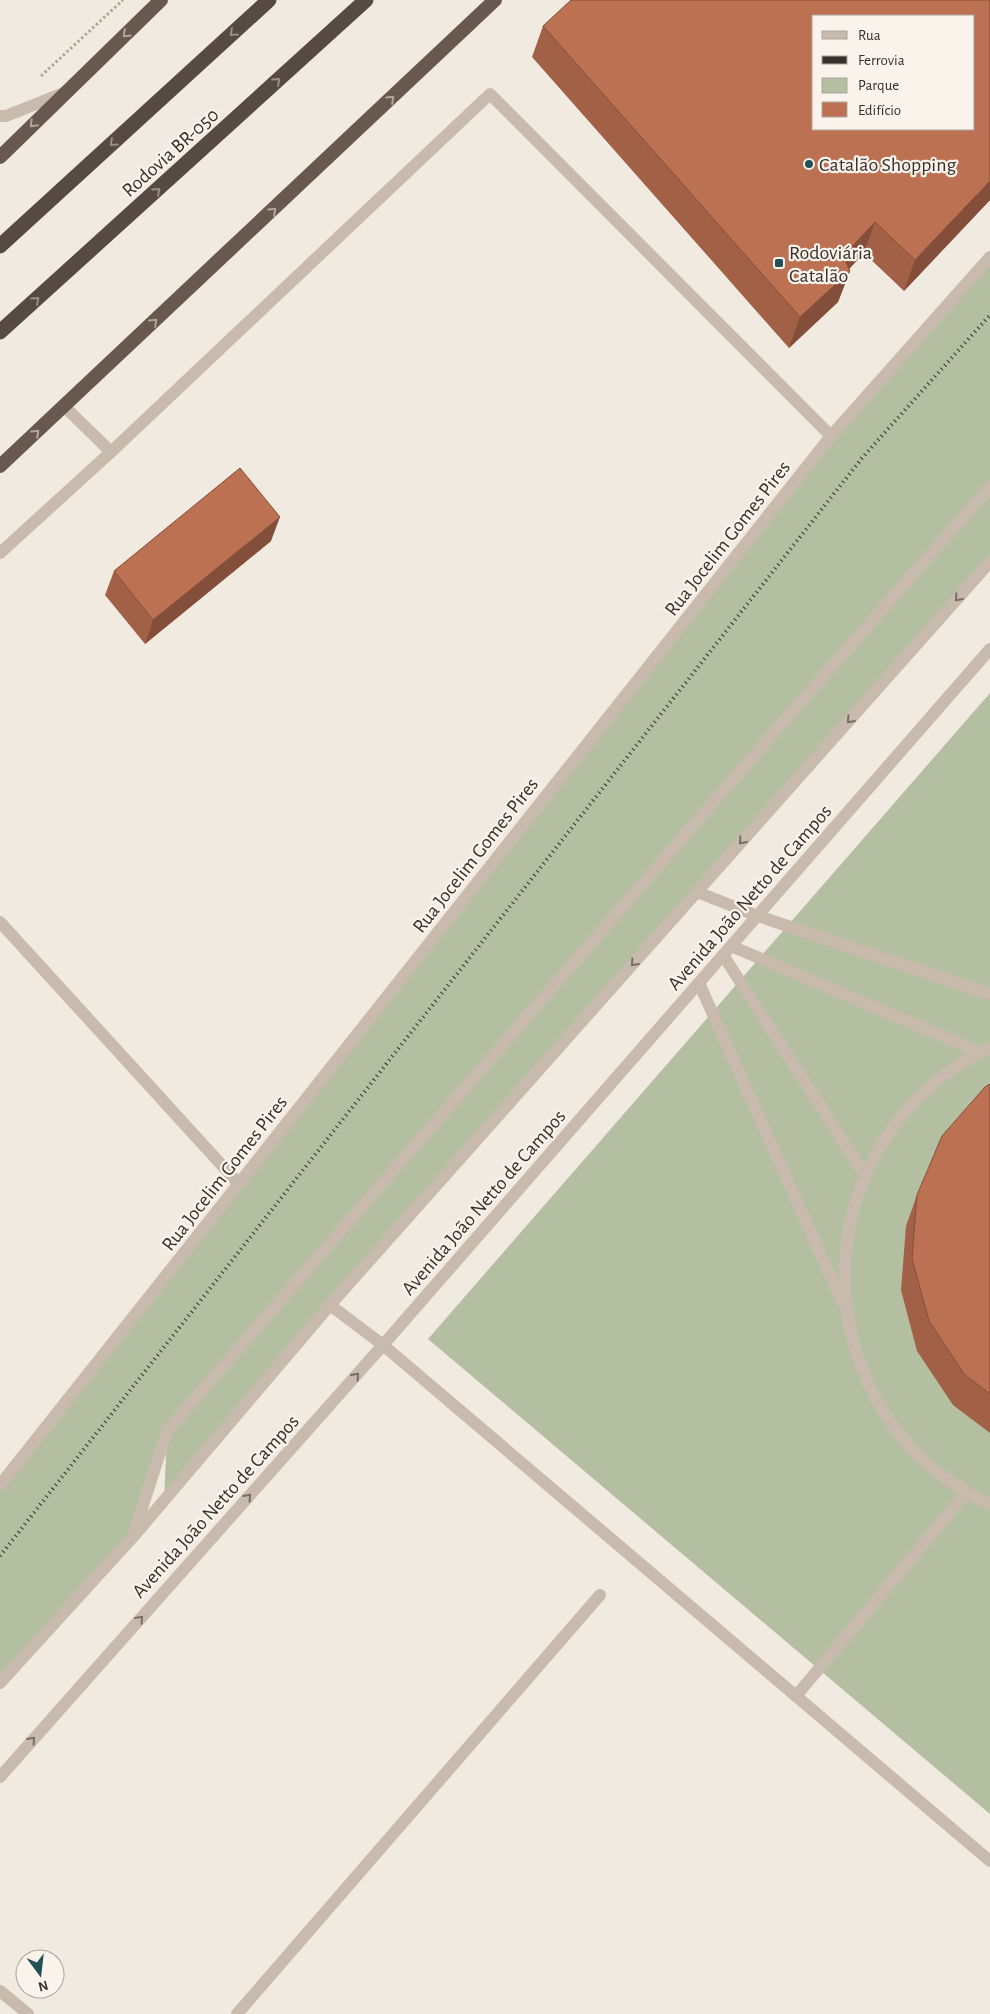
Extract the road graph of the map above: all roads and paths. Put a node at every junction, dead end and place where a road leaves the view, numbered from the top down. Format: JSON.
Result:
{"nodes":[{"id":1,"x":123,"y":0,"type":"edge"},
{"id":2,"x":161,"y":0,"type":"edge"},
{"id":3,"x":269,"y":0,"type":"edge"},
{"id":4,"x":366,"y":0,"type":"edge"},
{"id":5,"x":496,"y":0,"type":"edge"},
{"id":6,"x":34,"y":82,"type":"dead end"},
{"id":7,"x":66,"y":92,"type":"junction"},
{"id":8,"x":0,"y":116,"type":"edge"},
{"id":9,"x":0,"y":157,"type":"edge"},
{"id":10,"x":0,"y":246,"type":"edge"},
{"id":11,"x":990,"y":257,"type":"edge"},
{"id":12,"x":0,"y":332,"type":"edge"},
{"id":13,"x":65,"y":407,"type":"junction"},
{"id":14,"x":831,"y":436,"type":"junction"},
{"id":15,"x":111,"y":452,"type":"junction"},
{"id":16,"x":0,"y":466,"type":"edge"},
{"id":17,"x":990,"y":487,"type":"edge"},
{"id":18,"x":0,"y":553,"type":"edge"},
{"id":19,"x":990,"y":562,"type":"edge"},
{"id":20,"x":990,"y":649,"type":"edge"},
{"id":21,"x":697,"y":892,"type":"junction"},
{"id":22,"x":758,"y":916,"type":"junction"},
{"id":23,"x":0,"y":922,"type":"edge"},
{"id":24,"x":727,"y":950,"type":"junction"},
{"id":25,"x":699,"y":983,"type":"junction"},
{"id":26,"x":990,"y":994,"type":"edge"},
{"id":27,"x":985,"y":1050,"type":"edge"},
{"id":28,"x":865,"y":1175,"type":"junction"},
{"id":29,"x":239,"y":1184,"type":"junction"},
{"id":30,"x":330,"y":1305,"type":"junction"},
{"id":31,"x":846,"y":1311,"type":"junction"},
{"id":32,"x":383,"y":1345,"type":"junction"},
{"id":33,"x":0,"y":1485,"type":"edge"},
{"id":34,"x":967,"y":1492,"type":"junction"},
{"id":35,"x":990,"y":1504,"type":"edge"},
{"id":36,"x":133,"y":1537,"type":"junction"},
{"id":37,"x":600,"y":1595,"type":"dead end"},
{"id":38,"x":0,"y":1683,"type":"edge"},
{"id":39,"x":796,"y":1696,"type":"junction"},
{"id":40,"x":0,"y":1777,"type":"edge"},
{"id":41,"x":990,"y":1861,"type":"edge"},
{"id":42,"x":0,"y":1991,"type":"edge"},
{"id":43,"x":28,"y":2014,"type":"edge"},
{"id":44,"x":238,"y":2014,"type":"edge"}],
"edges":[{"from":1,"to":6,"type":"path"},
{"from":2,"to":7,"type":"highway","one_way":true},
{"from":3,"to":10,"type":"highway","one_way":true},
{"from":12,"to":4,"type":"highway","name":"Rodovia BR-050","one_way":true},
{"from":13,"to":5,"type":"highway","one_way":true},
{"from":7,"to":8,"type":"street"},
{"from":7,"to":9,"type":"highway","one_way":true},
{"from":11,"to":14,"type":"street","name":"Rua Jocelim Gomes Pires"},
{"from":13,"to":15,"type":"street"},
{"from":16,"to":13,"type":"highway","one_way":true},
{"from":14,"to":15,"type":"street"},
{"from":14,"to":29,"type":"street","name":"Rua Jocelim Gomes Pires"},
{"from":15,"to":18,"type":"street"},
{"from":17,"to":36,"type":"street"},
{"from":19,"to":21,"type":"street","name":"Avenida João Netto de Campos","one_way":true},
{"from":20,"to":22,"type":"street","name":"Avenida João Netto de Campos"},
{"from":21,"to":22,"type":"street"},
{"from":21,"to":30,"type":"street","name":"Avenida João Netto de Campos","one_way":true},
{"from":22,"to":24,"type":"street","name":"Avenida João Netto de Campos"},
{"from":22,"to":26,"type":"street"},
{"from":23,"to":29,"type":"street"},
{"from":24,"to":25,"type":"street","name":"Avenida João Netto de Campos"},
{"from":24,"to":27,"type":"street"},
{"from":24,"to":28,"type":"street"},
{"from":25,"to":31,"type":"street"},
{"from":25,"to":32,"type":"street","name":"Avenida João Netto de Campos"},
{"from":27,"to":28,"type":"street"},
{"from":28,"to":31,"type":"street"},
{"from":29,"to":33,"type":"street","name":"Rua Jocelim Gomes Pires"},
{"from":30,"to":32,"type":"street"},
{"from":30,"to":36,"type":"street","name":"Avenida João Netto de Campos"},
{"from":31,"to":34,"type":"street"},
{"from":32,"to":39,"type":"street"},
{"from":40,"to":32,"type":"street","name":"Avenida João Netto de Campos","one_way":true},
{"from":34,"to":35,"type":"street"},
{"from":34,"to":39,"type":"street"},
{"from":36,"to":38,"type":"street","name":"Avenida João Netto de Campos"},
{"from":37,"to":44,"type":"street"},
{"from":39,"to":41,"type":"street"},
{"from":42,"to":43,"type":"street"}]}
